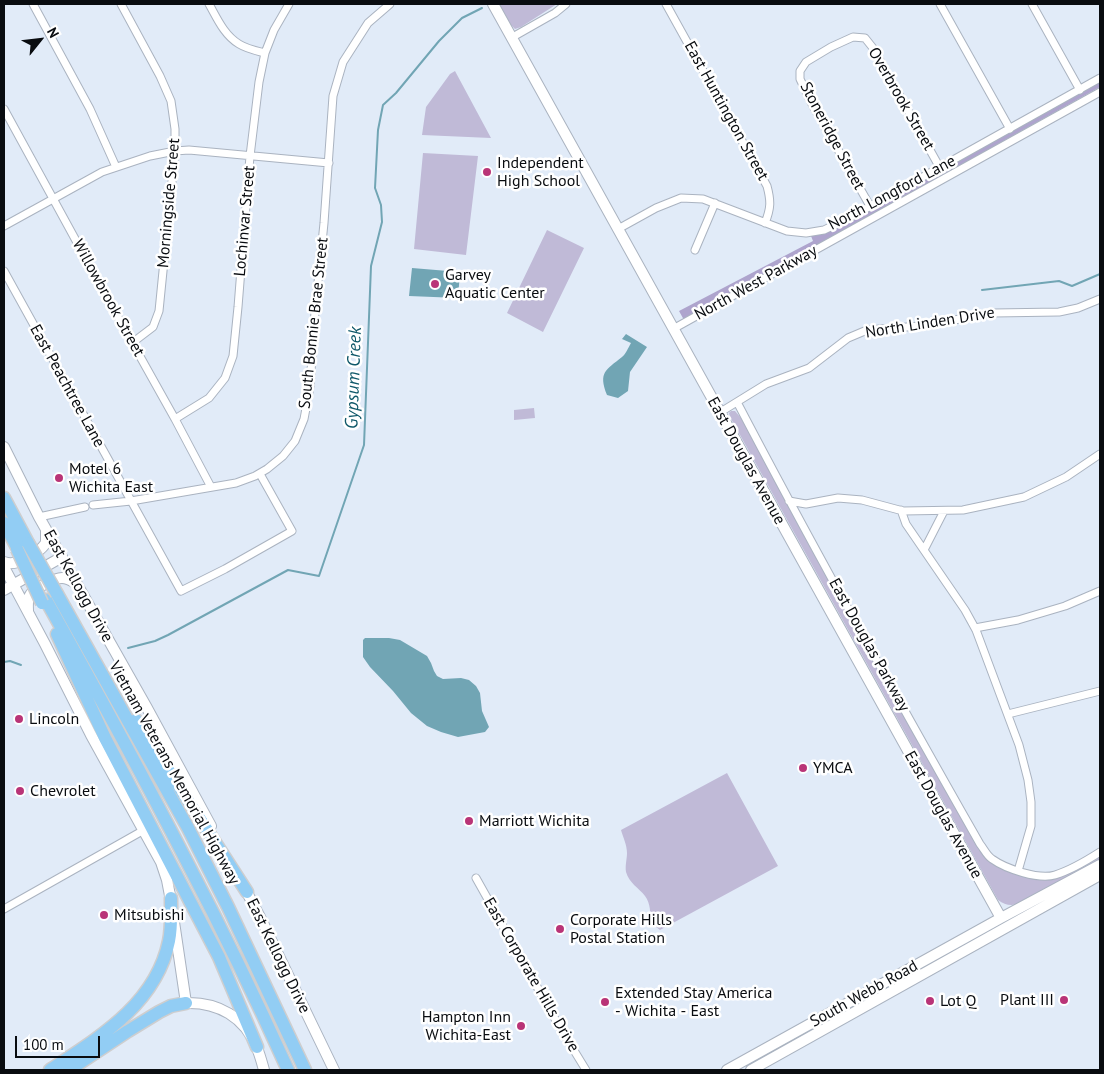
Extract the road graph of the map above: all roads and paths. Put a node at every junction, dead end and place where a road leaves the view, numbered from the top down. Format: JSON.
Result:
{"nodes":[{"id":1,"x":33,"y":4,"type":"edge"},
{"id":2,"x":121,"y":4,"type":"edge"},
{"id":3,"x":209,"y":4,"type":"edge"},
{"id":4,"x":289,"y":4,"type":"edge"},
{"id":5,"x":390,"y":4,"type":"edge"},
{"id":6,"x":493,"y":4,"type":"edge"},
{"id":7,"x":566,"y":4,"type":"edge"},
{"id":8,"x":666,"y":4,"type":"edge"},
{"id":9,"x":940,"y":4,"type":"edge"},
{"id":10,"x":1032,"y":4,"type":"edge"},
{"id":11,"x":511,"y":38,"type":"junction"},
{"id":12,"x":829,"y":49,"type":"joint"},
{"id":13,"x":265,"y":53,"type":"junction"},
{"id":14,"x":1100,"y":78,"type":"edge"},
{"id":15,"x":1080,"y":90,"type":"junction"},
{"id":16,"x":1100,"y":92,"type":"edge"},
{"id":17,"x":4,"y":109,"type":"edge"},
{"id":18,"x":1010,"y":129,"type":"junction"},
{"id":19,"x":175,"y":151,"type":"junction"},
{"id":20,"x":250,"y":156,"type":"junction"},
{"id":21,"x":329,"y":163,"type":"junction"},
{"id":22,"x":116,"y":167,"type":"junction"},
{"id":23,"x":940,"y":168,"type":"junction"},
{"id":24,"x":53,"y":199,"type":"junction"},
{"id":25,"x":715,"y":203,"type":"junction"},
{"id":26,"x":870,"y":206,"type":"junction"},
{"id":27,"x":765,"y":223,"type":"junction"},
{"id":28,"x":4,"y":226,"type":"edge"},
{"id":29,"x":618,"y":229,"type":"junction"},
{"id":30,"x":695,"y":250,"type":"dead end"},
{"id":31,"x":4,"y":271,"type":"edge"},
{"id":32,"x":1100,"y":298,"type":"edge"},
{"id":33,"x":673,"y":329,"type":"junction"},
{"id":34,"x":132,"y":343,"type":"junction"},
{"id":35,"x":737,"y":402,"type":"junction"},
{"id":36,"x":720,"y":413,"type":"junction"},
{"id":37,"x":175,"y":419,"type":"junction"},
{"id":38,"x":4,"y":447,"type":"edge"},
{"id":39,"x":1100,"y":454,"type":"edge"},
{"id":40,"x":260,"y":474,"type":"junction"},
{"id":41,"x":211,"y":487,"type":"junction"},
{"id":42,"x":4,"y":493,"type":"edge"},
{"id":43,"x":4,"y":498,"type":"edge"},
{"id":44,"x":131,"y":500,"type":"junction"},
{"id":45,"x":789,"y":501,"type":"junction"},
{"id":46,"x":900,"y":510,"type":"junction"},
{"id":47,"x":944,"y":511,"type":"junction"},
{"id":48,"x":39,"y":517,"type":"junction"},
{"id":49,"x":10,"y":525,"type":"edge"},
{"id":50,"x":45,"y":527,"type":"junction"},
{"id":51,"x":924,"y":550,"type":"junction"},
{"id":52,"x":62,"y":557,"type":"junction"},
{"id":53,"x":4,"y":562,"type":"edge"},
{"id":54,"x":4,"y":568,"type":"edge"},
{"id":55,"x":78,"y":585,"type":"junction"},
{"id":56,"x":8,"y":587,"type":"edge"},
{"id":57,"x":1100,"y":591,"type":"edge"},
{"id":58,"x":48,"y":599,"type":"junction"},
{"id":59,"x":66,"y":610,"type":"junction"},
{"id":60,"x":28,"y":613,"type":"junction"},
{"id":61,"x":975,"y":628,"type":"junction"},
{"id":62,"x":1100,"y":691,"type":"edge"},
{"id":63,"x":1008,"y":714,"type":"junction"},
{"id":64,"x":144,"y":830,"type":"junction"},
{"id":65,"x":1100,"y":852,"type":"edge"},
{"id":66,"x":1100,"y":865,"type":"edge"},
{"id":67,"x":1018,"y":871,"type":"junction"},
{"id":68,"x":1100,"y":875,"type":"edge"},
{"id":69,"x":476,"y":878,"type":"dead end"},
{"id":70,"x":247,"y":892,"type":"junction"},
{"id":71,"x":171,"y":898,"type":"junction"},
{"id":72,"x":990,"y":899,"type":"junction"},
{"id":73,"x":1023,"y":906,"type":"junction"},
{"id":74,"x":4,"y":909,"type":"edge"},
{"id":75,"x":1001,"y":918,"type":"junction"},
{"id":76,"x":1015,"y":922,"type":"junction"},
{"id":77,"x":992,"y":936,"type":"junction"},
{"id":78,"x":186,"y":1003,"type":"junction"},
{"id":79,"x":822,"y":1018,"type":"junction"},
{"id":80,"x":828,"y":1027,"type":"junction"},
{"id":81,"x":257,"y":1047,"type":"junction"},
{"id":82,"x":50,"y":1070,"type":"edge"},
{"id":83,"x":70,"y":1070,"type":"edge"},
{"id":84,"x":264,"y":1070,"type":"edge"},
{"id":85,"x":288,"y":1070,"type":"edge"},
{"id":86,"x":305,"y":1070,"type":"edge"},
{"id":87,"x":334,"y":1070,"type":"edge"},
{"id":88,"x":586,"y":1070,"type":"edge"},
{"id":89,"x":726,"y":1070,"type":"edge"},
{"id":90,"x":751,"y":1070,"type":"edge"}],
"edges":[{"from":1,"to":22,"type":"street"},
{"from":2,"to":19,"type":"street","name":"Morningside Street"},
{"from":3,"to":13,"type":"street"},
{"from":4,"to":13,"type":"street","name":"Lochinvar Street"},
{"from":5,"to":21,"type":"street","name":"South Bonnie Brae Street"},
{"from":6,"to":11,"type":"main road","name":"East Douglas Avenue"},
{"from":7,"to":11,"type":"street"},
{"from":8,"to":27,"type":"street","name":"East Huntington Street"},
{"from":9,"to":18,"type":"street"},
{"from":10,"to":15,"type":"street"},
{"from":11,"to":29,"type":"main road","name":"East Douglas Avenue"},
{"from":12,"to":23,"type":"street","name":"Overbrook Street"},
{"from":12,"to":26,"type":"street","name":"Stoneridge Street"},
{"from":13,"to":20,"type":"street","name":"Lochinvar Street"},
{"from":14,"to":15,"type":"street","name":"North Longford Lane"},
{"from":15,"to":18,"type":"street","name":"North Longford Lane"},
{"from":16,"to":33,"type":"street","name":"North West Parkway"},
{"from":17,"to":24,"type":"street","name":"Willowbrook Street"},
{"from":18,"to":23,"type":"street","name":"North Longford Lane"},
{"from":19,"to":20,"type":"street"},
{"from":19,"to":22,"type":"street"},
{"from":19,"to":34,"type":"street","name":"Morningside Street"},
{"from":20,"to":21,"type":"street"},
{"from":20,"to":37,"type":"street","name":"Lochinvar Street"},
{"from":21,"to":40,"type":"street","name":"South Bonnie Brae Street"},
{"from":22,"to":24,"type":"street"},
{"from":23,"to":26,"type":"street","name":"North Longford Lane"},
{"from":24,"to":28,"type":"street"},
{"from":24,"to":34,"type":"street","name":"Willowbrook Street"},
{"from":25,"to":27,"type":"street","name":"North Longford Lane"},
{"from":25,"to":29,"type":"street","name":"North Longford Lane"},
{"from":25,"to":30,"type":"street"},
{"from":26,"to":27,"type":"street","name":"North Longford Lane"},
{"from":29,"to":33,"type":"main road","name":"East Douglas Avenue"},
{"from":31,"to":44,"type":"street","name":"East Peachtree Lane"},
{"from":32,"to":35,"type":"street","name":"North Linden Drive"},
{"from":33,"to":36,"type":"main road","name":"East Douglas Avenue"},
{"from":34,"to":37,"type":"street","name":"Willowbrook Street"},
{"from":35,"to":36,"type":"street","name":"North Linden Drive"},
{"from":35,"to":45,"type":"street","name":"East Douglas Parkway"},
{"from":36,"to":72,"type":"main road","name":"East Douglas Avenue"},
{"from":37,"to":41,"type":"street","name":"Willowbrook Street"},
{"from":38,"to":48,"type":"main road","name":"East Kellogg Drive"},
{"from":39,"to":47,"type":"street"},
{"from":40,"to":41,"type":"street","name":"South Bonnie Brae Street"},
{"from":40,"to":44,"type":"street","name":"East Peachtree Lane"},
{"from":41,"to":44,"type":"street","name":"South Bonnie Brae Street"},
{"from":42,"to":49,"type":"highway"},
{"from":43,"to":49,"type":"highway","name":"Vietnam Veterans Memorial Highway"},
{"from":44,"to":48,"type":"street","name":"South Bonnie Brae Street"},
{"from":45,"to":46,"type":"street"},
{"from":45,"to":67,"type":"street","name":"East Douglas Parkway"},
{"from":46,"to":47,"type":"street"},
{"from":46,"to":51,"type":"street"},
{"from":47,"to":51,"type":"street"},
{"from":48,"to":50,"type":"main road","name":"East Kellogg Drive"},
{"from":49,"to":58,"type":"highway","name":"Vietnam Veterans Memorial Highway","bridge":true},
{"from":50,"to":52,"type":"main road","name":"East Kellogg Drive"},
{"from":50,"to":53,"type":"main road"},
{"from":51,"to":61,"type":"street"},
{"from":52,"to":55,"type":"main road","name":"East Kellogg Drive"},
{"from":52,"to":56,"type":"main road"},
{"from":54,"to":56,"type":"main road"},
{"from":55,"to":60,"type":"main road"},
{"from":55,"to":70,"type":"main road","name":"East Kellogg Drive"},
{"from":56,"to":60,"type":"main road"},
{"from":57,"to":61,"type":"street"},
{"from":58,"to":59,"type":"highway","name":"Vietnam Veterans Memorial Highway"},
{"from":58,"to":81,"type":"highway"},
{"from":58,"to":85,"type":"highway","name":"Vietnam Veterans Memorial Highway"},
{"from":59,"to":70,"type":"highway"},
{"from":59,"to":86,"type":"highway","name":"Vietnam Veterans Memorial Highway"},
{"from":60,"to":64,"type":"main road"},
{"from":61,"to":63,"type":"street"},
{"from":62,"to":63,"type":"street"},
{"from":63,"to":67,"type":"street"},
{"from":64,"to":71,"type":"main road"},
{"from":64,"to":74,"type":"street"},
{"from":65,"to":67,"type":"street","name":"East Douglas Parkway"},
{"from":66,"to":73,"type":"main road","name":"South Webb Road"},
{"from":68,"to":76,"type":"main road","name":"South Webb Road"},
{"from":69,"to":88,"type":"street","name":"East Corporate Hills Drive"},
{"from":70,"to":87,"type":"main road","name":"East Kellogg Drive"},
{"from":71,"to":78,"type":"main road"},
{"from":71,"to":82,"type":"highway"},
{"from":72,"to":73,"type":"main road"},
{"from":72,"to":75,"type":"main road","name":"East Douglas Avenue"},
{"from":73,"to":75,"type":"main road","name":"South Webb Road"},
{"from":75,"to":76,"type":"main road"},
{"from":75,"to":77,"type":"main road"},
{"from":75,"to":79,"type":"main road","name":"South Webb Road"},
{"from":76,"to":77,"type":"main road","name":"South Webb Road"},
{"from":77,"to":80,"type":"main road","name":"South Webb Road"},
{"from":78,"to":81,"type":"main road"},
{"from":78,"to":83,"type":"highway"},
{"from":79,"to":80,"type":"main road"},
{"from":79,"to":89,"type":"main road","name":"South Webb Road"},
{"from":80,"to":90,"type":"main road","name":"South Webb Road"},
{"from":81,"to":84,"type":"main road"}]}
